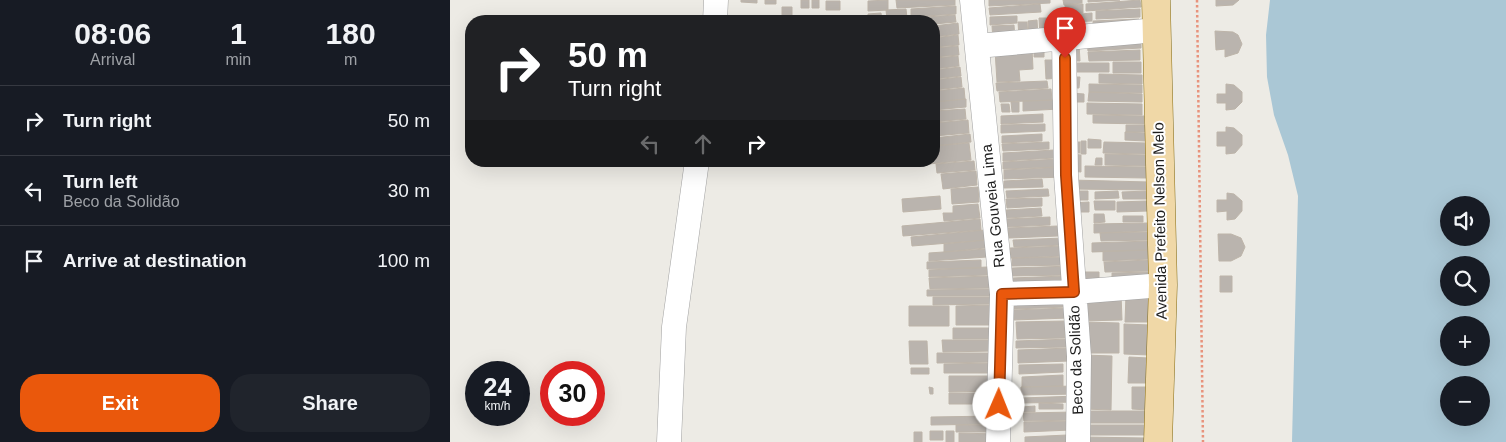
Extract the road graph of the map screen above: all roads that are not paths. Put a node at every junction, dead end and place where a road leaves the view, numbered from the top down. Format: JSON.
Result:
{"nodes":[{"id":1,"x":716,"y":0,"type":"edge"},
{"id":2,"x":972,"y":0,"type":"edge"},
{"id":3,"x":1156,"y":0,"type":"edge"},
{"id":4,"x":715,"y":15,"type":"edge"},
{"id":5,"x":1157,"y":30,"type":"junction"},
{"id":6,"x":1064,"y":39,"type":"junction"},
{"id":7,"x":977,"y":46,"type":"junction"},
{"id":8,"x":696,"y":167,"type":"edge"},
{"id":9,"x":1163,"y":285,"type":"junction"},
{"id":10,"x":1074,"y":292,"type":"junction"},
{"id":11,"x":1002,"y":294,"type":"junction"},
{"id":12,"x":669,"y":442,"type":"edge"},
{"id":13,"x":998,"y":442,"type":"edge"},
{"id":14,"x":1078,"y":442,"type":"edge"},
{"id":15,"x":1158,"y":442,"type":"edge"}],
"edges":[{"from":1,"to":4,"type":"street"},
{"from":2,"to":7,"type":"street","name":"Rua Gouveia Lima"},
{"from":3,"to":5,"type":"main road","name":"Avenida Prefeito Nelson Melo"},
{"from":5,"to":6,"type":"street"},
{"from":5,"to":9,"type":"main road","name":"Avenida Prefeito Nelson Melo"},
{"from":6,"to":7,"type":"street"},
{"from":6,"to":10,"type":"street","name":"Beco da Solidão"},
{"from":7,"to":11,"type":"street","name":"Rua Gouveia Lima"},
{"from":8,"to":12,"type":"street"},
{"from":9,"to":10,"type":"street"},
{"from":9,"to":15,"type":"main road","name":"Avenida Prefeito Nelson Melo"},
{"from":10,"to":11,"type":"street"},
{"from":10,"to":14,"type":"street","name":"Beco da Solidão"},
{"from":11,"to":13,"type":"street","name":"Rua Gouveia Lima"}]}
